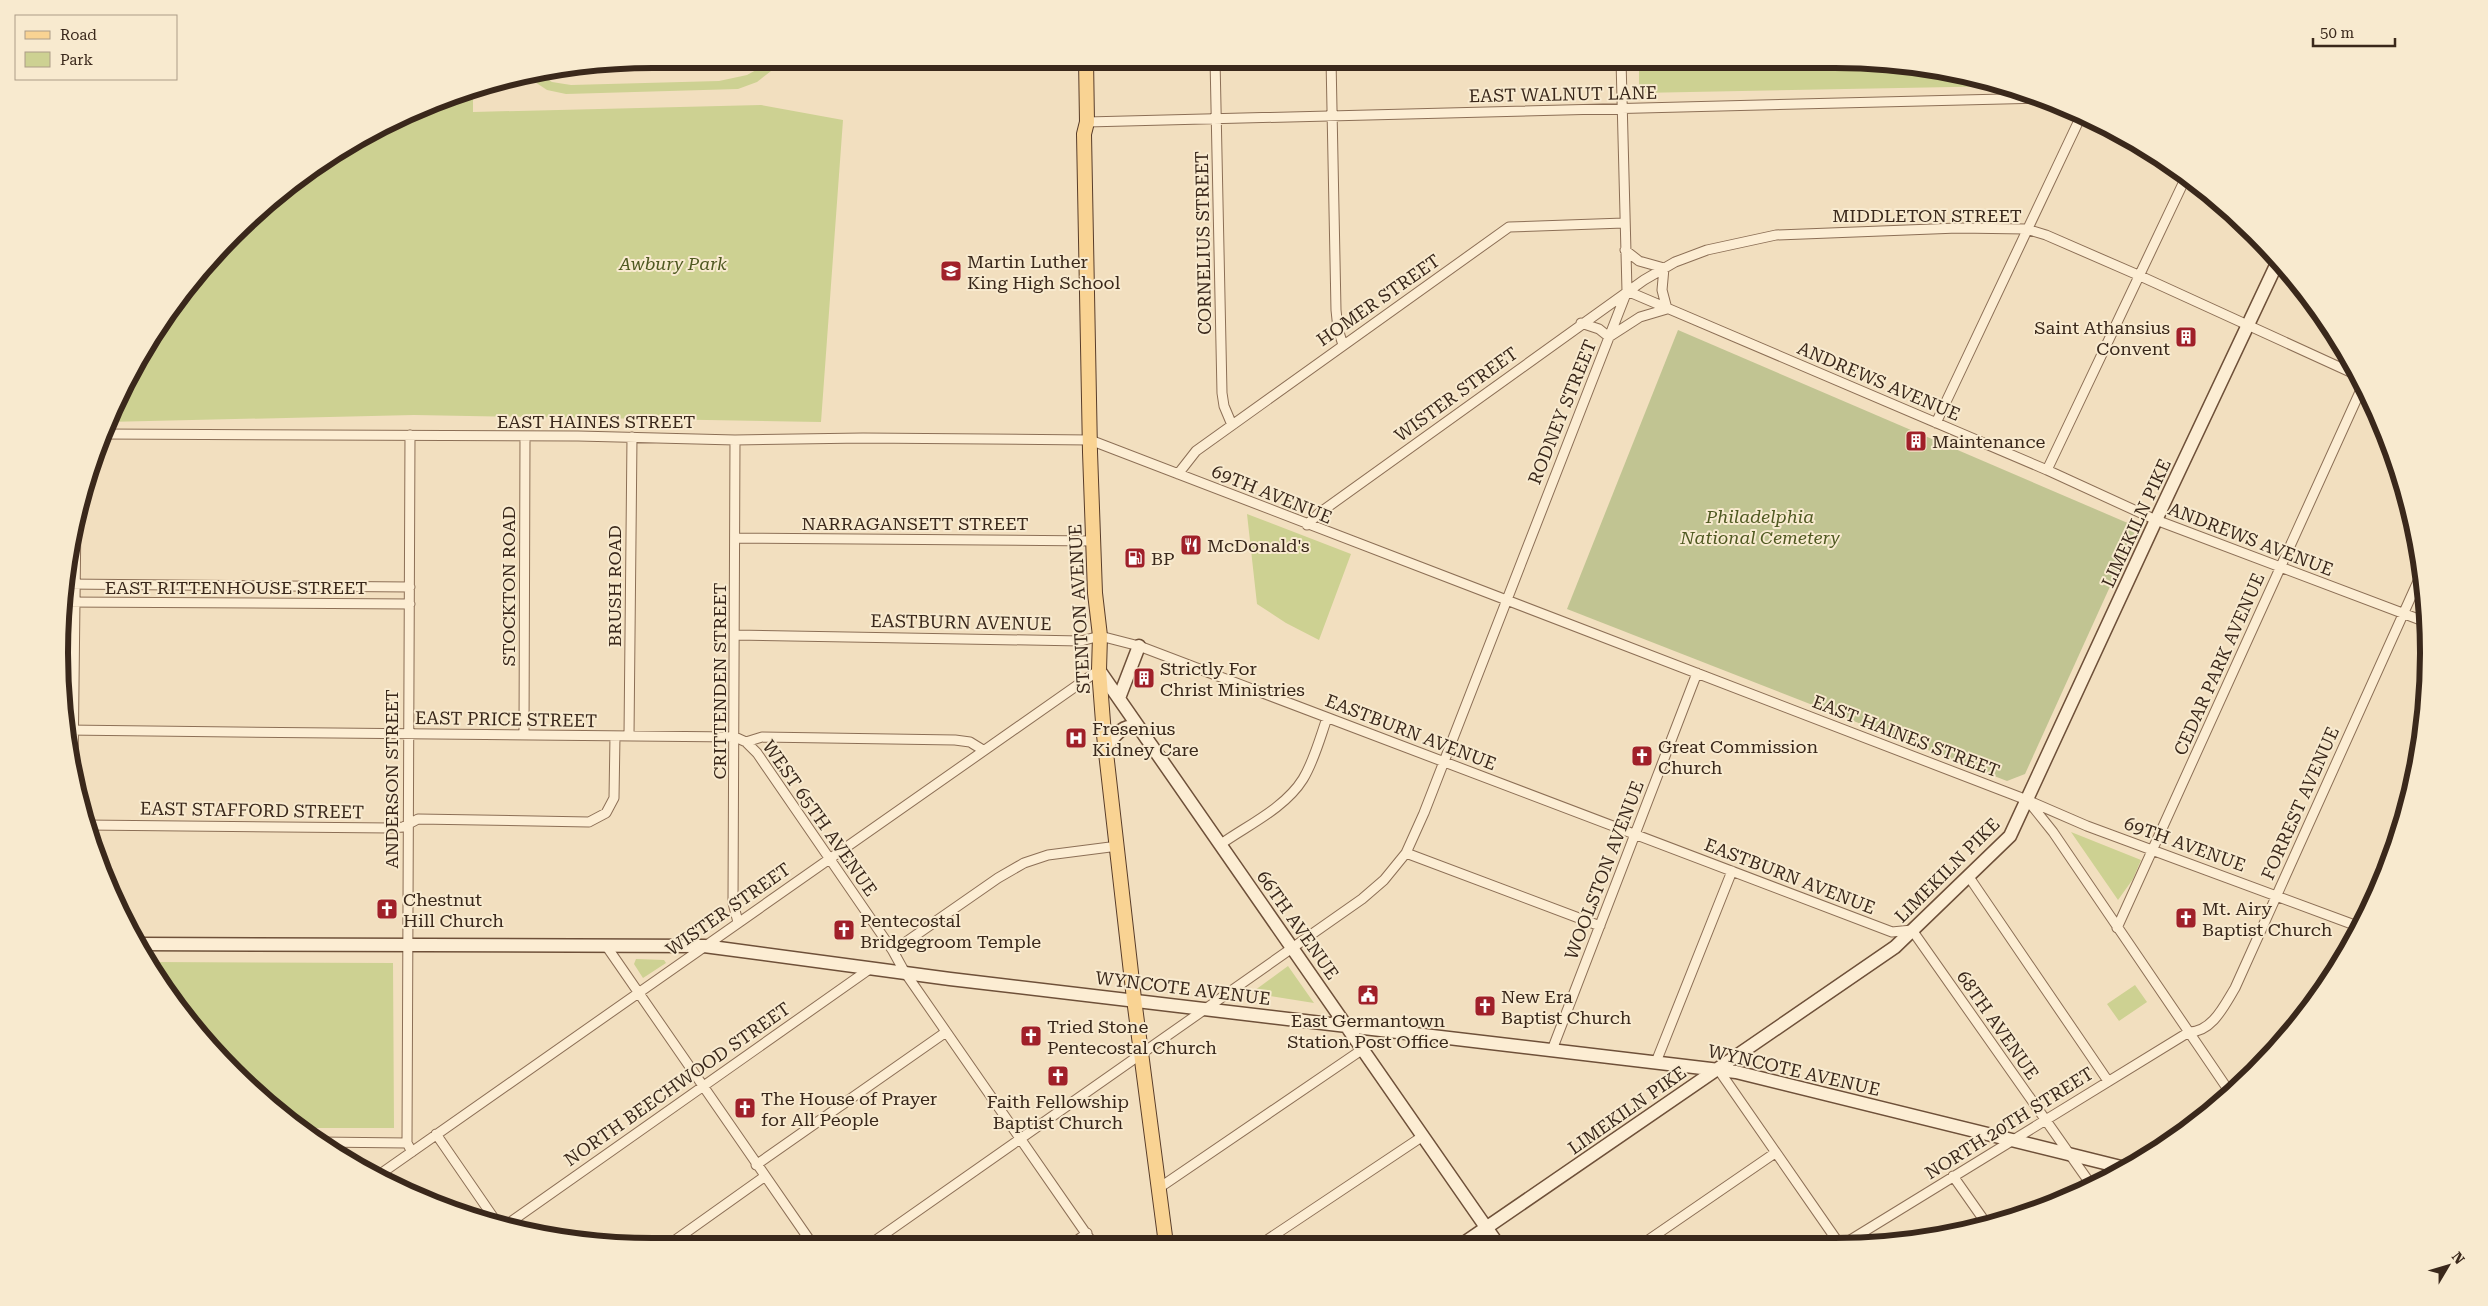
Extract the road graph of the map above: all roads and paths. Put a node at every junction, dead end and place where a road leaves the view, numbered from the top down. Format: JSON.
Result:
{"nodes":[{"id":1,"x":1086,"y":68,"type":"edge"},
{"id":2,"x":1215,"y":68,"type":"edge"},
{"id":3,"x":1331,"y":68,"type":"edge"},
{"id":4,"x":1621,"y":68,"type":"edge"},
{"id":5,"x":2021,"y":98,"type":"edge"},
{"id":6,"x":1622,"y":109,"type":"junction"},
{"id":7,"x":1333,"y":116,"type":"junction"},
{"id":8,"x":1216,"y":119,"type":"junction"},
{"id":9,"x":2079,"y":121,"type":"edge"},
{"id":10,"x":1087,"y":122,"type":"junction"},
{"id":11,"x":2183,"y":183,"type":"edge"},
{"id":12,"x":1624,"y":224,"type":"junction"},
{"id":13,"x":2026,"y":230,"type":"junction"},
{"id":14,"x":1625,"y":250,"type":"junction"},
{"id":15,"x":1664,"y":268,"type":"junction"},
{"id":16,"x":2276,"y":268,"type":"edge"},
{"id":17,"x":2138,"y":275,"type":"junction"},
{"id":18,"x":1627,"y":291,"type":"junction"},
{"id":19,"x":1667,"y":309,"type":"junction"},
{"id":20,"x":1581,"y":323,"type":"junction"},
{"id":21,"x":2247,"y":325,"type":"junction"},
{"id":22,"x":1608,"y":337,"type":"junction"},
{"id":23,"x":1343,"y":345,"type":"junction"},
{"id":24,"x":2348,"y":371,"type":"edge"},
{"id":25,"x":2359,"y":393,"type":"edge"},
{"id":26,"x":1936,"y":422,"type":"junction"},
{"id":27,"x":1232,"y":425,"type":"junction"},
{"id":28,"x":110,"y":434,"type":"edge"},
{"id":29,"x":410,"y":435,"type":"junction"},
{"id":30,"x":525,"y":437,"type":"junction"},
{"id":31,"x":632,"y":437,"type":"junction"},
{"id":32,"x":736,"y":440,"type":"junction"},
{"id":33,"x":1090,"y":440,"type":"junction"},
{"id":34,"x":2047,"y":470,"type":"junction"},
{"id":35,"x":1178,"y":474,"type":"junction"},
{"id":36,"x":2156,"y":520,"type":"junction"},
{"id":37,"x":1307,"y":525,"type":"junction"},
{"id":38,"x":735,"y":538,"type":"junction"},
{"id":39,"x":1094,"y":541,"type":"junction"},
{"id":40,"x":76,"y":558,"type":"edge"},
{"id":41,"x":2280,"y":568,"type":"junction"},
{"id":42,"x":1442,"y":577,"type":"joint"},
{"id":43,"x":72,"y":584,"type":"edge"},
{"id":44,"x":76,"y":584,"type":"junction"},
{"id":45,"x":2416,"y":586,"type":"edge"},
{"id":46,"x":410,"y":587,"type":"junction"},
{"id":47,"x":1505,"y":600,"type":"junction"},
{"id":48,"x":70,"y":602,"type":"edge"},
{"id":49,"x":76,"y":602,"type":"junction"},
{"id":50,"x":410,"y":604,"type":"junction"},
{"id":51,"x":2403,"y":614,"type":"junction"},
{"id":52,"x":2419,"y":620,"type":"edge"},
{"id":53,"x":735,"y":635,"type":"junction"},
{"id":54,"x":1100,"y":636,"type":"junction"},
{"id":55,"x":1139,"y":646,"type":"junction"},
{"id":56,"x":1099,"y":670,"type":"junction"},
{"id":57,"x":1697,"y":673,"type":"junction"},
{"id":58,"x":1118,"y":698,"type":"junction"},
{"id":59,"x":71,"y":710,"type":"edge"},
{"id":60,"x":1327,"y":718,"type":"junction"},
{"id":61,"x":1137,"y":726,"type":"junction"},
{"id":62,"x":73,"y":730,"type":"edge"},
{"id":63,"x":409,"y":734,"type":"junction"},
{"id":64,"x":524,"y":735,"type":"junction"},
{"id":65,"x":615,"y":736,"type":"junction"},
{"id":66,"x":629,"y":736,"type":"junction"},
{"id":67,"x":735,"y":737,"type":"junction"},
{"id":68,"x":746,"y":742,"type":"junction"},
{"id":69,"x":1105,"y":748,"type":"junction"},
{"id":70,"x":983,"y":750,"type":"junction"},
{"id":71,"x":1444,"y":761,"type":"junction"},
{"id":72,"x":2027,"y":800,"type":"junction"},
{"id":73,"x":408,"y":823,"type":"junction"},
{"id":74,"x":94,"y":825,"type":"edge"},
{"id":75,"x":1635,"y":835,"type":"junction"},
{"id":76,"x":1221,"y":844,"type":"junction"},
{"id":77,"x":1118,"y":846,"type":"junction"},
{"id":78,"x":2153,"y":850,"type":"junction"},
{"id":79,"x":1406,"y":853,"type":"junction"},
{"id":80,"x":829,"y":858,"type":"junction"},
{"id":81,"x":1732,"y":871,"type":"junction"},
{"id":82,"x":1969,"y":878,"type":"junction"},
{"id":83,"x":2275,"y":896,"type":"junction"},
{"id":84,"x":738,"y":922,"type":"junction"},
{"id":85,"x":2353,"y":925,"type":"edge"},
{"id":86,"x":1600,"y":926,"type":"junction"},
{"id":87,"x":2117,"y":928,"type":"junction"},
{"id":88,"x":1912,"y":930,"type":"junction"},
{"id":89,"x":145,"y":944,"type":"edge"},
{"id":90,"x":407,"y":946,"type":"junction"},
{"id":91,"x":704,"y":946,"type":"junction"},
{"id":92,"x":607,"y":947,"type":"junction"},
{"id":93,"x":1292,"y":947,"type":"junction"},
{"id":94,"x":893,"y":951,"type":"junction"},
{"id":95,"x":871,"y":968,"type":"junction"},
{"id":96,"x":904,"y":971,"type":"junction"},
{"id":97,"x":638,"y":992,"type":"junction"},
{"id":98,"x":1134,"y":999,"type":"junction"},
{"id":99,"x":1207,"y":1008,"type":"junction"},
{"id":100,"x":1346,"y":1025,"type":"junction"},
{"id":101,"x":946,"y":1032,"type":"junction"},
{"id":102,"x":2188,"y":1032,"type":"junction"},
{"id":103,"x":1363,"y":1049,"type":"junction"},
{"id":104,"x":1552,"y":1050,"type":"junction"},
{"id":105,"x":1142,"y":1054,"type":"junction"},
{"id":106,"x":1656,"y":1062,"type":"junction"},
{"id":107,"x":1718,"y":1069,"type":"junction"},
{"id":108,"x":2108,"y":1081,"type":"junction"},
{"id":109,"x":702,"y":1086,"type":"junction"},
{"id":110,"x":2226,"y":1088,"type":"edge"},
{"id":111,"x":2044,"y":1120,"type":"junction"},
{"id":112,"x":436,"y":1134,"type":"junction"},
{"id":113,"x":1422,"y":1136,"type":"junction"},
{"id":114,"x":1020,"y":1139,"type":"junction"},
{"id":115,"x":2010,"y":1141,"type":"junction"},
{"id":116,"x":331,"y":1142,"type":"edge"},
{"id":117,"x":406,"y":1143,"type":"junction"},
{"id":118,"x":412,"y":1152,"type":"junction"},
{"id":119,"x":1775,"y":1153,"type":"junction"},
{"id":120,"x":2070,"y":1155,"type":"junction"},
{"id":121,"x":756,"y":1165,"type":"junction"},
{"id":122,"x":2117,"y":1166,"type":"edge"},
{"id":123,"x":383,"y":1172,"type":"edge"},
{"id":124,"x":1953,"y":1176,"type":"junction"},
{"id":125,"x":764,"y":1177,"type":"junction"},
{"id":126,"x":2088,"y":1181,"type":"edge"},
{"id":127,"x":1159,"y":1188,"type":"junction"},
{"id":128,"x":494,"y":1217,"type":"edge"},
{"id":129,"x":1984,"y":1220,"type":"edge"},
{"id":130,"x":510,"y":1221,"type":"edge"},
{"id":131,"x":1487,"y":1228,"type":"junction"},
{"id":132,"x":1087,"y":1233,"type":"junction"},
{"id":133,"x":1854,"y":1237,"type":"edge"},
{"id":134,"x":678,"y":1238,"type":"edge"},
{"id":135,"x":808,"y":1238,"type":"edge"},
{"id":136,"x":879,"y":1238,"type":"edge"},
{"id":137,"x":1080,"y":1238,"type":"edge"},
{"id":138,"x":1090,"y":1238,"type":"edge"},
{"id":139,"x":1165,"y":1238,"type":"edge"},
{"id":140,"x":1270,"y":1238,"type":"edge"},
{"id":141,"x":1473,"y":1238,"type":"edge"},
{"id":142,"x":1494,"y":1238,"type":"edge"},
{"id":143,"x":1651,"y":1238,"type":"edge"},
{"id":144,"x":1835,"y":1238,"type":"edge"}],
"edges":[{"from":1,"to":10,"type":"main road","name":"STENTON AVENUE"},
{"from":2,"to":8,"type":"street","name":"CORNELIUS STREET"},
{"from":3,"to":7,"type":"street"},
{"from":4,"to":6,"type":"street","name":"RODNEY STREET"},
{"from":5,"to":6,"type":"street","name":"EAST WALNUT LANE"},
{"from":6,"to":7,"type":"street","name":"EAST WALNUT LANE"},
{"from":6,"to":12,"type":"street","name":"RODNEY STREET"},
{"from":7,"to":8,"type":"street","name":"EAST WALNUT LANE"},
{"from":7,"to":23,"type":"street"},
{"from":8,"to":10,"type":"street","name":"EAST WALNUT LANE"},
{"from":8,"to":27,"type":"street","name":"CORNELIUS STREET"},
{"from":9,"to":13,"type":"street"},
{"from":10,"to":33,"type":"main road","name":"STENTON AVENUE"},
{"from":11,"to":17,"type":"street"},
{"from":12,"to":14,"type":"street","name":"RODNEY STREET"},
{"from":12,"to":23,"type":"street","name":"HOMER STREET"},
{"from":13,"to":15,"type":"street","name":"MIDDLETON STREET"},
{"from":13,"to":17,"type":"street","name":"MIDDLETON STREET"},
{"from":13,"to":26,"type":"street"},
{"from":14,"to":15,"type":"street"},
{"from":14,"to":18,"type":"street","name":"RODNEY STREET"},
{"from":15,"to":18,"type":"street","name":"MIDDLETON STREET"},
{"from":15,"to":19,"type":"street"},
{"from":16,"to":21,"type":"street","name":"LIMEKILN PIKE"},
{"from":17,"to":21,"type":"street","name":"MIDDLETON STREET"},
{"from":17,"to":34,"type":"street"},
{"from":18,"to":19,"type":"street","name":"ANDREWS AVENUE"},
{"from":18,"to":20,"type":"street","name":"WISTER STREET"},
{"from":18,"to":22,"type":"street","name":"RODNEY STREET"},
{"from":19,"to":22,"type":"street"},
{"from":19,"to":26,"type":"street","name":"ANDREWS AVENUE"},
{"from":20,"to":22,"type":"street"},
{"from":20,"to":37,"type":"street","name":"WISTER STREET"},
{"from":21,"to":24,"type":"street","name":"MIDDLETON STREET"},
{"from":21,"to":36,"type":"street","name":"LIMEKILN PIKE"},
{"from":22,"to":47,"type":"street","name":"RODNEY STREET"},
{"from":23,"to":27,"type":"street","name":"HOMER STREET"},
{"from":25,"to":41,"type":"street","name":"CEDAR PARK AVENUE"},
{"from":26,"to":34,"type":"street","name":"ANDREWS AVENUE"},
{"from":27,"to":35,"type":"street","name":"HOMER STREET"},
{"from":28,"to":29,"type":"street","name":"EAST HAINES STREET"},
{"from":29,"to":30,"type":"street","name":"EAST HAINES STREET"},
{"from":29,"to":46,"type":"street","name":"ANDERSON STREET"},
{"from":30,"to":31,"type":"street","name":"EAST HAINES STREET"},
{"from":30,"to":64,"type":"street","name":"STOCKTON ROAD"},
{"from":31,"to":32,"type":"street","name":"EAST HAINES STREET"},
{"from":31,"to":66,"type":"street","name":"BRUSH ROAD"},
{"from":32,"to":33,"type":"street","name":"EAST HAINES STREET"},
{"from":32,"to":38,"type":"street","name":"CRITTENDEN STREET"},
{"from":33,"to":35,"type":"street","name":"69TH AVENUE"},
{"from":33,"to":39,"type":"main road","name":"STENTON AVENUE"},
{"from":34,"to":36,"type":"street","name":"ANDREWS AVENUE"},
{"from":35,"to":37,"type":"street","name":"69TH AVENUE"},
{"from":36,"to":41,"type":"street","name":"ANDREWS AVENUE"},
{"from":36,"to":72,"type":"street","name":"LIMEKILN PIKE"},
{"from":37,"to":42,"type":"street","name":"69TH AVENUE"},
{"from":38,"to":39,"type":"street","name":"NARRAGANSETT STREET"},
{"from":38,"to":53,"type":"street","name":"CRITTENDEN STREET"},
{"from":39,"to":54,"type":"main road","name":"STENTON AVENUE"},
{"from":40,"to":44,"type":"street"},
{"from":41,"to":51,"type":"street","name":"ANDREWS AVENUE"},
{"from":41,"to":78,"type":"street","name":"CEDAR PARK AVENUE"},
{"from":42,"to":47,"type":"street","name":"EAST HAINES STREET"},
{"from":43,"to":44,"type":"street","name":"EAST RITTENHOUSE STREET"},
{"from":44,"to":46,"type":"street","name":"EAST RITTENHOUSE STREET"},
{"from":44,"to":49,"type":"street"},
{"from":45,"to":51,"type":"street","name":"FORREST AVENUE"},
{"from":46,"to":50,"type":"street","name":"ANDERSON STREET"},
{"from":47,"to":57,"type":"street","name":"EAST HAINES STREET"},
{"from":47,"to":71,"type":"street","name":"RODNEY STREET"},
{"from":48,"to":49,"type":"street","name":"EAST RITTENHOUSE STREET"},
{"from":49,"to":50,"type":"street","name":"EAST RITTENHOUSE STREET"},
{"from":49,"to":59,"type":"street"},
{"from":50,"to":63,"type":"street","name":"ANDERSON STREET"},
{"from":51,"to":52,"type":"street","name":"ANDREWS AVENUE"},
{"from":51,"to":83,"type":"street","name":"FORREST AVENUE"},
{"from":53,"to":54,"type":"street","name":"EASTBURN AVENUE"},
{"from":53,"to":67,"type":"street","name":"CRITTENDEN STREET"},
{"from":54,"to":55,"type":"street","name":"EASTBURN AVENUE"},
{"from":54,"to":56,"type":"main road","name":"STENTON AVENUE"},
{"from":55,"to":58,"type":"street"},
{"from":55,"to":60,"type":"street","name":"EASTBURN AVENUE"},
{"from":56,"to":58,"type":"street","name":"66TH AVENUE"},
{"from":56,"to":69,"type":"main road","name":"STENTON AVENUE"},
{"from":56,"to":70,"type":"street","name":"WISTER STREET"},
{"from":57,"to":72,"type":"street","name":"EAST HAINES STREET"},
{"from":57,"to":75,"type":"street","name":"WOOLSTON AVENUE"},
{"from":58,"to":61,"type":"street","name":"66TH AVENUE"},
{"from":60,"to":71,"type":"street","name":"EASTBURN AVENUE"},
{"from":60,"to":76,"type":"street"},
{"from":61,"to":69,"type":"street"},
{"from":61,"to":76,"type":"street","name":"66TH AVENUE"},
{"from":62,"to":63,"type":"street","name":"EAST PRICE STREET"},
{"from":63,"to":64,"type":"street","name":"EAST PRICE STREET"},
{"from":63,"to":73,"type":"street","name":"ANDERSON STREET"},
{"from":64,"to":65,"type":"street","name":"EAST PRICE STREET"},
{"from":65,"to":66,"type":"street","name":"EAST PRICE STREET"},
{"from":65,"to":73,"type":"street","name":"EAST STAFFORD STREET"},
{"from":66,"to":67,"type":"street","name":"EAST PRICE STREET"},
{"from":67,"to":68,"type":"street","name":"WEST 65TH AVENUE"},
{"from":67,"to":84,"type":"street","name":"CRITTENDEN STREET"},
{"from":68,"to":70,"type":"street"},
{"from":68,"to":80,"type":"street","name":"WEST 65TH AVENUE"},
{"from":69,"to":77,"type":"main road","name":"STENTON AVENUE"},
{"from":70,"to":80,"type":"street","name":"WISTER STREET"},
{"from":71,"to":75,"type":"street","name":"EASTBURN AVENUE"},
{"from":71,"to":79,"type":"street","name":"RODNEY STREET"},
{"from":72,"to":78,"type":"street","name":"69TH AVENUE"},
{"from":72,"to":82,"type":"street","name":"LIMEKILN PIKE"},
{"from":72,"to":87,"type":"street","name":"EAST HAINES STREET"},
{"from":73,"to":74,"type":"street","name":"EAST STAFFORD STREET"},
{"from":73,"to":90,"type":"street","name":"ANDERSON STREET"},
{"from":75,"to":81,"type":"street","name":"EASTBURN AVENUE"},
{"from":75,"to":86,"type":"street","name":"WOOLSTON AVENUE"},
{"from":76,"to":93,"type":"street","name":"66TH AVENUE"},
{"from":77,"to":94,"type":"street"},
{"from":77,"to":98,"type":"main road","name":"STENTON AVENUE"},
{"from":78,"to":83,"type":"street","name":"69TH AVENUE"},
{"from":78,"to":87,"type":"street","name":"CEDAR PARK AVENUE"},
{"from":79,"to":86,"type":"street"},
{"from":79,"to":93,"type":"street","name":"RODNEY STREET"},
{"from":80,"to":84,"type":"street","name":"WISTER STREET"},
{"from":80,"to":94,"type":"street","name":"WEST 65TH AVENUE"},
{"from":81,"to":88,"type":"street","name":"EASTBURN AVENUE"},
{"from":81,"to":106,"type":"street"},
{"from":82,"to":88,"type":"street","name":"LIMEKILN PIKE"},
{"from":82,"to":108,"type":"street"},
{"from":83,"to":85,"type":"street","name":"69TH AVENUE"},
{"from":83,"to":102,"type":"street","name":"FORREST AVENUE"},
{"from":84,"to":91,"type":"street","name":"WISTER STREET"},
{"from":86,"to":104,"type":"street","name":"WOOLSTON AVENUE"},
{"from":87,"to":102,"type":"street","name":"EAST HAINES STREET"},
{"from":88,"to":107,"type":"street","name":"LIMEKILN PIKE"},
{"from":88,"to":111,"type":"street","name":"68TH AVENUE"},
{"from":89,"to":90,"type":"street","name":"WYNCOTE AVENUE"},
{"from":90,"to":92,"type":"street","name":"WYNCOTE AVENUE"},
{"from":90,"to":117,"type":"street","name":"ANDERSON STREET"},
{"from":91,"to":92,"type":"street","name":"WYNCOTE AVENUE"},
{"from":91,"to":95,"type":"street","name":"WYNCOTE AVENUE"},
{"from":91,"to":97,"type":"street","name":"WISTER STREET"},
{"from":92,"to":97,"type":"street"},
{"from":93,"to":99,"type":"street","name":"RODNEY STREET"},
{"from":93,"to":100,"type":"street","name":"66TH AVENUE"},
{"from":94,"to":96,"type":"street","name":"WEST 65TH AVENUE"},
{"from":95,"to":96,"type":"street","name":"WYNCOTE AVENUE"},
{"from":95,"to":109,"type":"street","name":"NORTH BEECHWOOD STREET"},
{"from":96,"to":98,"type":"street","name":"WYNCOTE AVENUE"},
{"from":96,"to":101,"type":"street","name":"WEST 65TH AVENUE"},
{"from":97,"to":109,"type":"street"},
{"from":97,"to":112,"type":"street","name":"WISTER STREET"},
{"from":98,"to":99,"type":"street","name":"WYNCOTE AVENUE"},
{"from":98,"to":105,"type":"main road","name":"STENTON AVENUE"},
{"from":99,"to":100,"type":"street","name":"WYNCOTE AVENUE"},
{"from":99,"to":105,"type":"street","name":"RODNEY STREET"},
{"from":100,"to":103,"type":"street","name":"66TH AVENUE"},
{"from":100,"to":104,"type":"street","name":"WYNCOTE AVENUE"},
{"from":101,"to":114,"type":"street","name":"WEST 65TH AVENUE"},
{"from":101,"to":121,"type":"street"},
{"from":102,"to":108,"type":"street","name":"NORTH 20TH STREET"},
{"from":102,"to":110,"type":"street","name":"EAST HAINES STREET"},
{"from":103,"to":113,"type":"street","name":"66TH AVENUE"},
{"from":103,"to":127,"type":"street"},
{"from":104,"to":106,"type":"street","name":"WYNCOTE AVENUE"},
{"from":105,"to":114,"type":"street","name":"RODNEY STREET"},
{"from":105,"to":127,"type":"main road","name":"STENTON AVENUE"},
{"from":106,"to":107,"type":"street","name":"WYNCOTE AVENUE"},
{"from":107,"to":115,"type":"street","name":"WYNCOTE AVENUE"},
{"from":107,"to":119,"type":"street"},
{"from":107,"to":131,"type":"street","name":"LIMEKILN PIKE"},
{"from":108,"to":111,"type":"street","name":"NORTH 20TH STREET"},
{"from":109,"to":121,"type":"street"},
{"from":109,"to":130,"type":"street","name":"NORTH BEECHWOOD STREET"},
{"from":111,"to":115,"type":"street","name":"NORTH 20TH STREET"},
{"from":111,"to":120,"type":"street","name":"68TH AVENUE"},
{"from":112,"to":118,"type":"street","name":"WISTER STREET"},
{"from":112,"to":128,"type":"street"},
{"from":113,"to":131,"type":"street","name":"66TH AVENUE"},
{"from":113,"to":140,"type":"street"},
{"from":114,"to":132,"type":"street","name":"WEST 65TH AVENUE"},
{"from":114,"to":136,"type":"street","name":"RODNEY STREET"},
{"from":115,"to":120,"type":"street","name":"WYNCOTE AVENUE"},
{"from":115,"to":124,"type":"street","name":"NORTH 20TH STREET"},
{"from":116,"to":117,"type":"street"},
{"from":117,"to":118,"type":"street"},
{"from":118,"to":123,"type":"street","name":"WISTER STREET"},
{"from":119,"to":143,"type":"street"},
{"from":119,"to":144,"type":"street"},
{"from":120,"to":122,"type":"street","name":"WYNCOTE AVENUE"},
{"from":120,"to":126,"type":"street","name":"68TH AVENUE"},
{"from":121,"to":125,"type":"street"},
{"from":124,"to":129,"type":"street"},
{"from":124,"to":133,"type":"street","name":"NORTH 20TH STREET"},
{"from":125,"to":134,"type":"street"},
{"from":125,"to":135,"type":"street"},
{"from":127,"to":139,"type":"main road","name":"STENTON AVENUE"},
{"from":131,"to":141,"type":"street","name":"LIMEKILN PIKE"},
{"from":131,"to":142,"type":"street","name":"66TH AVENUE"},
{"from":132,"to":137,"type":"street"},
{"from":132,"to":138,"type":"street","name":"WEST 65TH AVENUE"}]}
